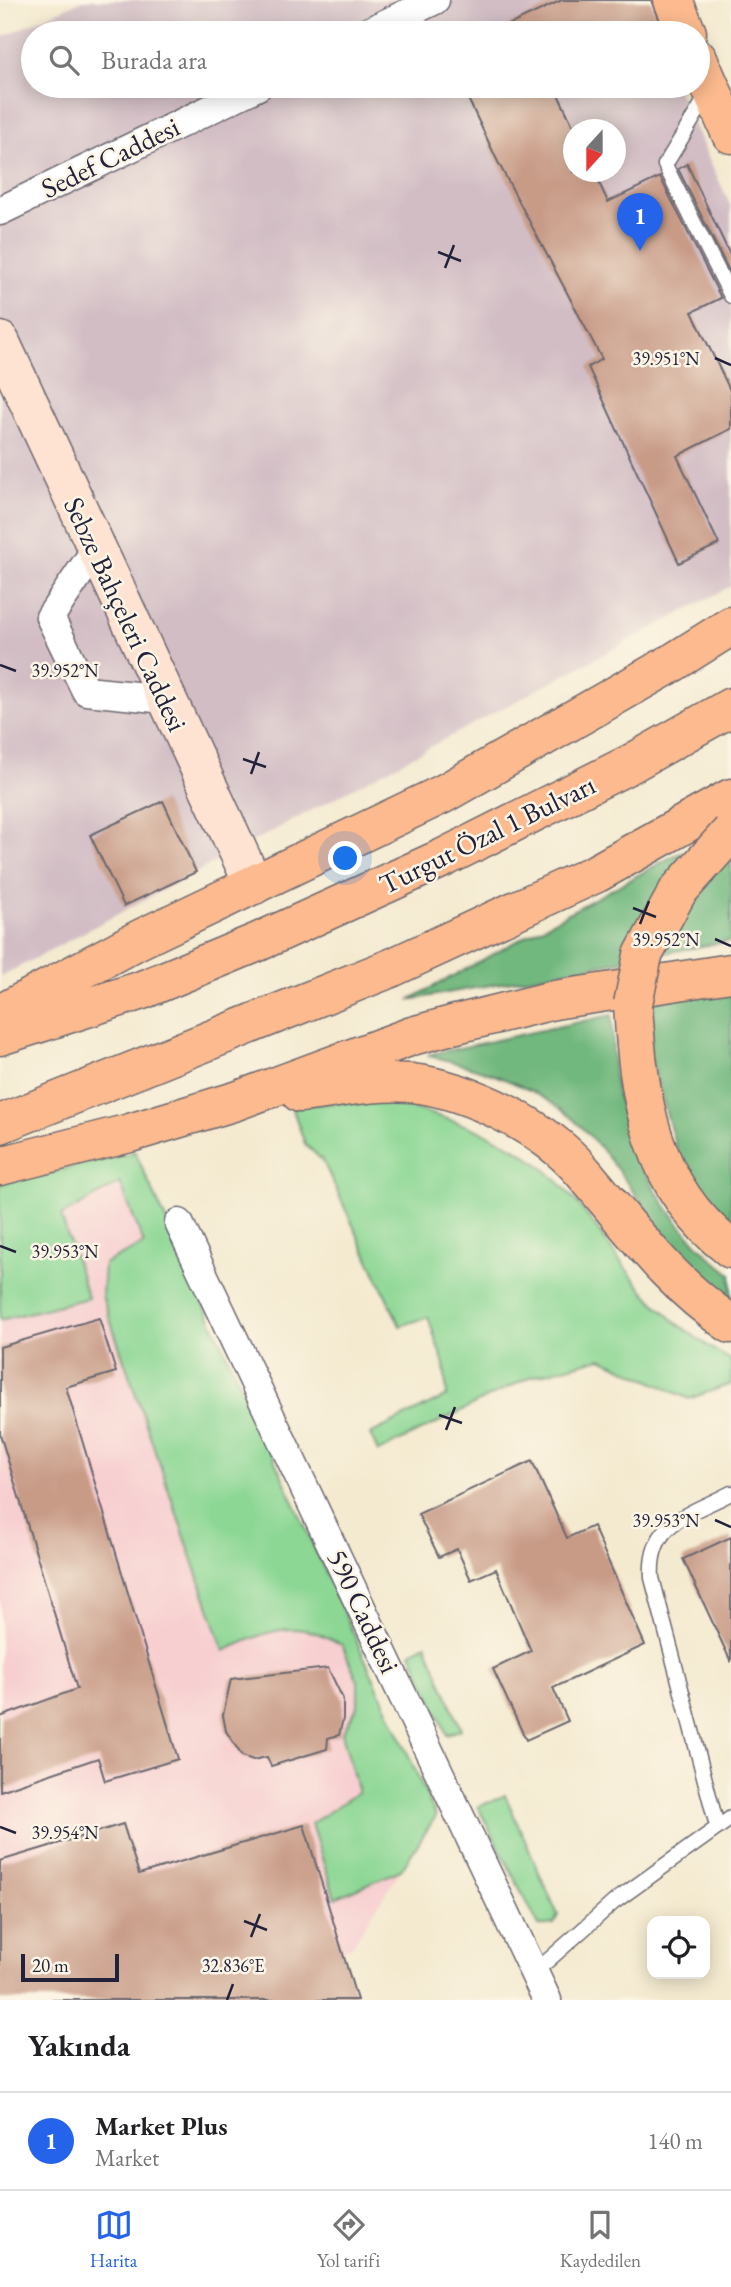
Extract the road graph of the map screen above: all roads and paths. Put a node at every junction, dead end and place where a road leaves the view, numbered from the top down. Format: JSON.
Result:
{"nodes":[{"id":1,"x":435,"y":0,"type":"edge"},
{"id":2,"x":673,"y":0,"type":"edge"},
{"id":3,"x":391,"y":21,"type":"edge"},
{"id":4,"x":682,"y":21,"type":"edge"},
{"id":5,"x":710,"y":87,"type":"edge"},
{"id":6,"x":233,"y":98,"type":"edge"},
{"id":7,"x":694,"y":98,"type":"edge"},
{"id":8,"x":731,"y":134,"type":"edge"},
{"id":9,"x":0,"y":211,"type":"edge"},
{"id":10,"x":731,"y":296,"type":"edge"},
{"id":11,"x":0,"y":341,"type":"edge"},
{"id":12,"x":96,"y":549,"type":"junction"},
{"id":13,"x":731,"y":626,"type":"edge"},
{"id":14,"x":165,"y":699,"type":"junction"},
{"id":15,"x":731,"y":707,"type":"edge"},
{"id":16,"x":731,"y":798,"type":"edge"},
{"id":17,"x":731,"y":832,"type":"edge"},
{"id":18,"x":254,"y":885,"type":"junction"},
{"id":19,"x":731,"y":973,"type":"edge"},
{"id":20,"x":0,"y":1014,"type":"edge"},
{"id":21,"x":0,"y":1036,"type":"edge"},
{"id":22,"x":236,"y":1101,"type":"junction"},
{"id":23,"x":0,"y":1124,"type":"edge"},
{"id":24,"x":0,"y":1166,"type":"edge"},
{"id":25,"x":179,"y":1223,"type":"dead end"},
{"id":26,"x":731,"y":1249,"type":"edge"},
{"id":27,"x":731,"y":1324,"type":"edge"},
{"id":28,"x":731,"y":1493,"type":"edge"},
{"id":29,"x":731,"y":1818,"type":"edge"},
{"id":30,"x":717,"y":1826,"type":"junction"},
{"id":31,"x":535,"y":1972,"type":"junction"},
{"id":32,"x":547,"y":2000,"type":"edge"}],
"edges":[{"from":1,"to":3,"type":"street"},
{"from":2,"to":4,"type":"highway"},
{"from":5,"to":8,"type":"highway"},
{"from":6,"to":9,"type":"street","name":"Sedef Caddesi"},
{"from":7,"to":10,"type":"lane"},
{"from":11,"to":12,"type":"street","name":"Sebze Bahçeleri Caddesi"},
{"from":12,"to":14,"type":"street","name":"Sebze Bahçeleri Caddesi"},
{"from":12,"to":14,"type":"street"},
{"from":13,"to":18,"type":"highway"},
{"from":14,"to":18,"type":"street","name":"Sebze Bahçeleri Caddesi"},
{"from":15,"to":21,"type":"highway","name":"Turgut Özal 1 Bulvarı"},
{"from":16,"to":23,"type":"highway"},
{"from":17,"to":26,"type":"highway","bridge":true},
{"from":18,"to":20,"type":"highway"},
{"from":19,"to":22,"type":"highway"},
{"from":22,"to":24,"type":"highway"},
{"from":22,"to":27,"type":"highway"},
{"from":25,"to":31,"type":"street","name":"590 Caddesi"},
{"from":28,"to":30,"type":"lane"},
{"from":29,"to":30,"type":"lane"},
{"from":30,"to":31,"type":"lane"},
{"from":31,"to":32,"type":"street","name":"590 Caddesi"}]}
